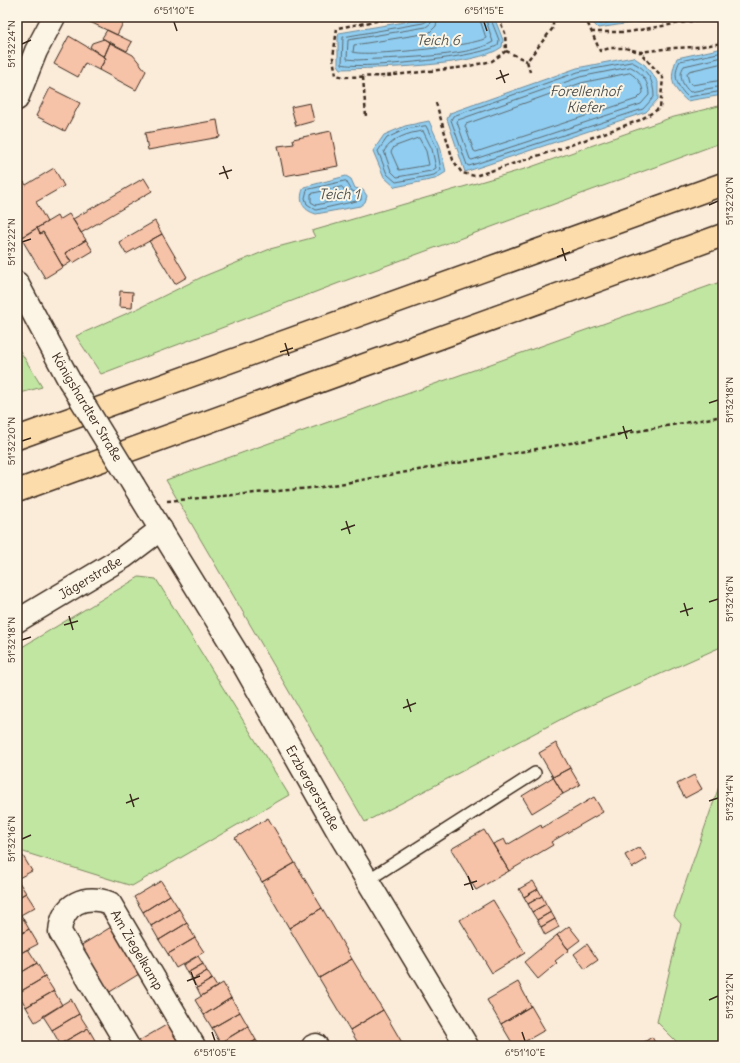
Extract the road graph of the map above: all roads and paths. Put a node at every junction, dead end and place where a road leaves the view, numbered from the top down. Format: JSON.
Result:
{"nodes":[{"id":1,"x":54,"y":17,"type":"edge"},
{"id":2,"x":398,"y":17,"type":"edge"},
{"id":3,"x":498,"y":17,"type":"edge"},
{"id":4,"x":553,"y":17,"type":"edge"},
{"id":5,"x":585,"y":17,"type":"edge"},
{"id":6,"x":715,"y":17,"type":"edge"},
{"id":7,"x":591,"y":32,"type":"junction"},
{"id":8,"x":723,"y":43,"type":"edge"},
{"id":9,"x":36,"y":51,"type":"junction"},
{"id":10,"x":506,"y":51,"type":"junction"},
{"id":11,"x":640,"y":52,"type":"junction"},
{"id":12,"x":528,"y":60,"type":"junction"},
{"id":13,"x":17,"y":70,"type":"edge"},
{"id":14,"x":530,"y":72,"type":"dead end"},
{"id":15,"x":363,"y":77,"type":"junction"},
{"id":16,"x":18,"y":96,"type":"edge"},
{"id":17,"x":436,"y":102,"type":"dead end"},
{"id":18,"x":366,"y":117,"type":"dead end"},
{"id":19,"x":723,"y":184,"type":"edge"},
{"id":20,"x":723,"y":235,"type":"edge"},
{"id":21,"x":17,"y":283,"type":"edge"},
{"id":22,"x":723,"y":416,"type":"edge"},
{"id":23,"x":17,"y":438,"type":"edge"},
{"id":24,"x":17,"y":491,"type":"edge"},
{"id":25,"x":139,"y":495,"type":"junction"},
{"id":26,"x":161,"y":529,"type":"junction"},
{"id":27,"x":17,"y":621,"type":"edge"},
{"id":28,"x":535,"y":773,"type":"dead end"},
{"id":29,"x":368,"y":880,"type":"junction"},
{"id":30,"x":128,"y":1046,"type":"edge"},
{"id":31,"x":194,"y":1046,"type":"edge"},
{"id":32,"x":467,"y":1046,"type":"edge"}],
"edges":[{"from":1,"to":9,"type":"street"},
{"from":2,"to":15,"type":"path"},
{"from":3,"to":10,"type":"path"},
{"from":4,"to":12,"type":"path"},
{"from":5,"to":7,"type":"path"},
{"from":6,"to":7,"type":"path"},
{"from":7,"to":11,"type":"path"},
{"from":8,"to":11,"type":"path"},
{"from":9,"to":13,"type":"street"},
{"from":9,"to":16,"type":"street"},
{"from":10,"to":12,"type":"path"},
{"from":10,"to":15,"type":"path"},
{"from":11,"to":17,"type":"path"},
{"from":12,"to":14,"type":"path"},
{"from":15,"to":18,"type":"path"},
{"from":19,"to":23,"type":"highway"},
{"from":20,"to":24,"type":"highway"},
{"from":21,"to":25,"type":"street","name":"Königshardter Straße","bridge":true},
{"from":22,"to":25,"type":"path"},
{"from":25,"to":26,"type":"street","name":"Königshardter Straße"},
{"from":26,"to":27,"type":"street","name":"Jägerstraße"},
{"from":26,"to":29,"type":"street","name":"Erzbergerstraße"},
{"from":28,"to":29,"type":"lane"},
{"from":29,"to":32,"type":"street","name":"Erzbergerstraße"},
{"from":30,"to":31,"type":"street","name":"Am Ziegelkamp"}]}
